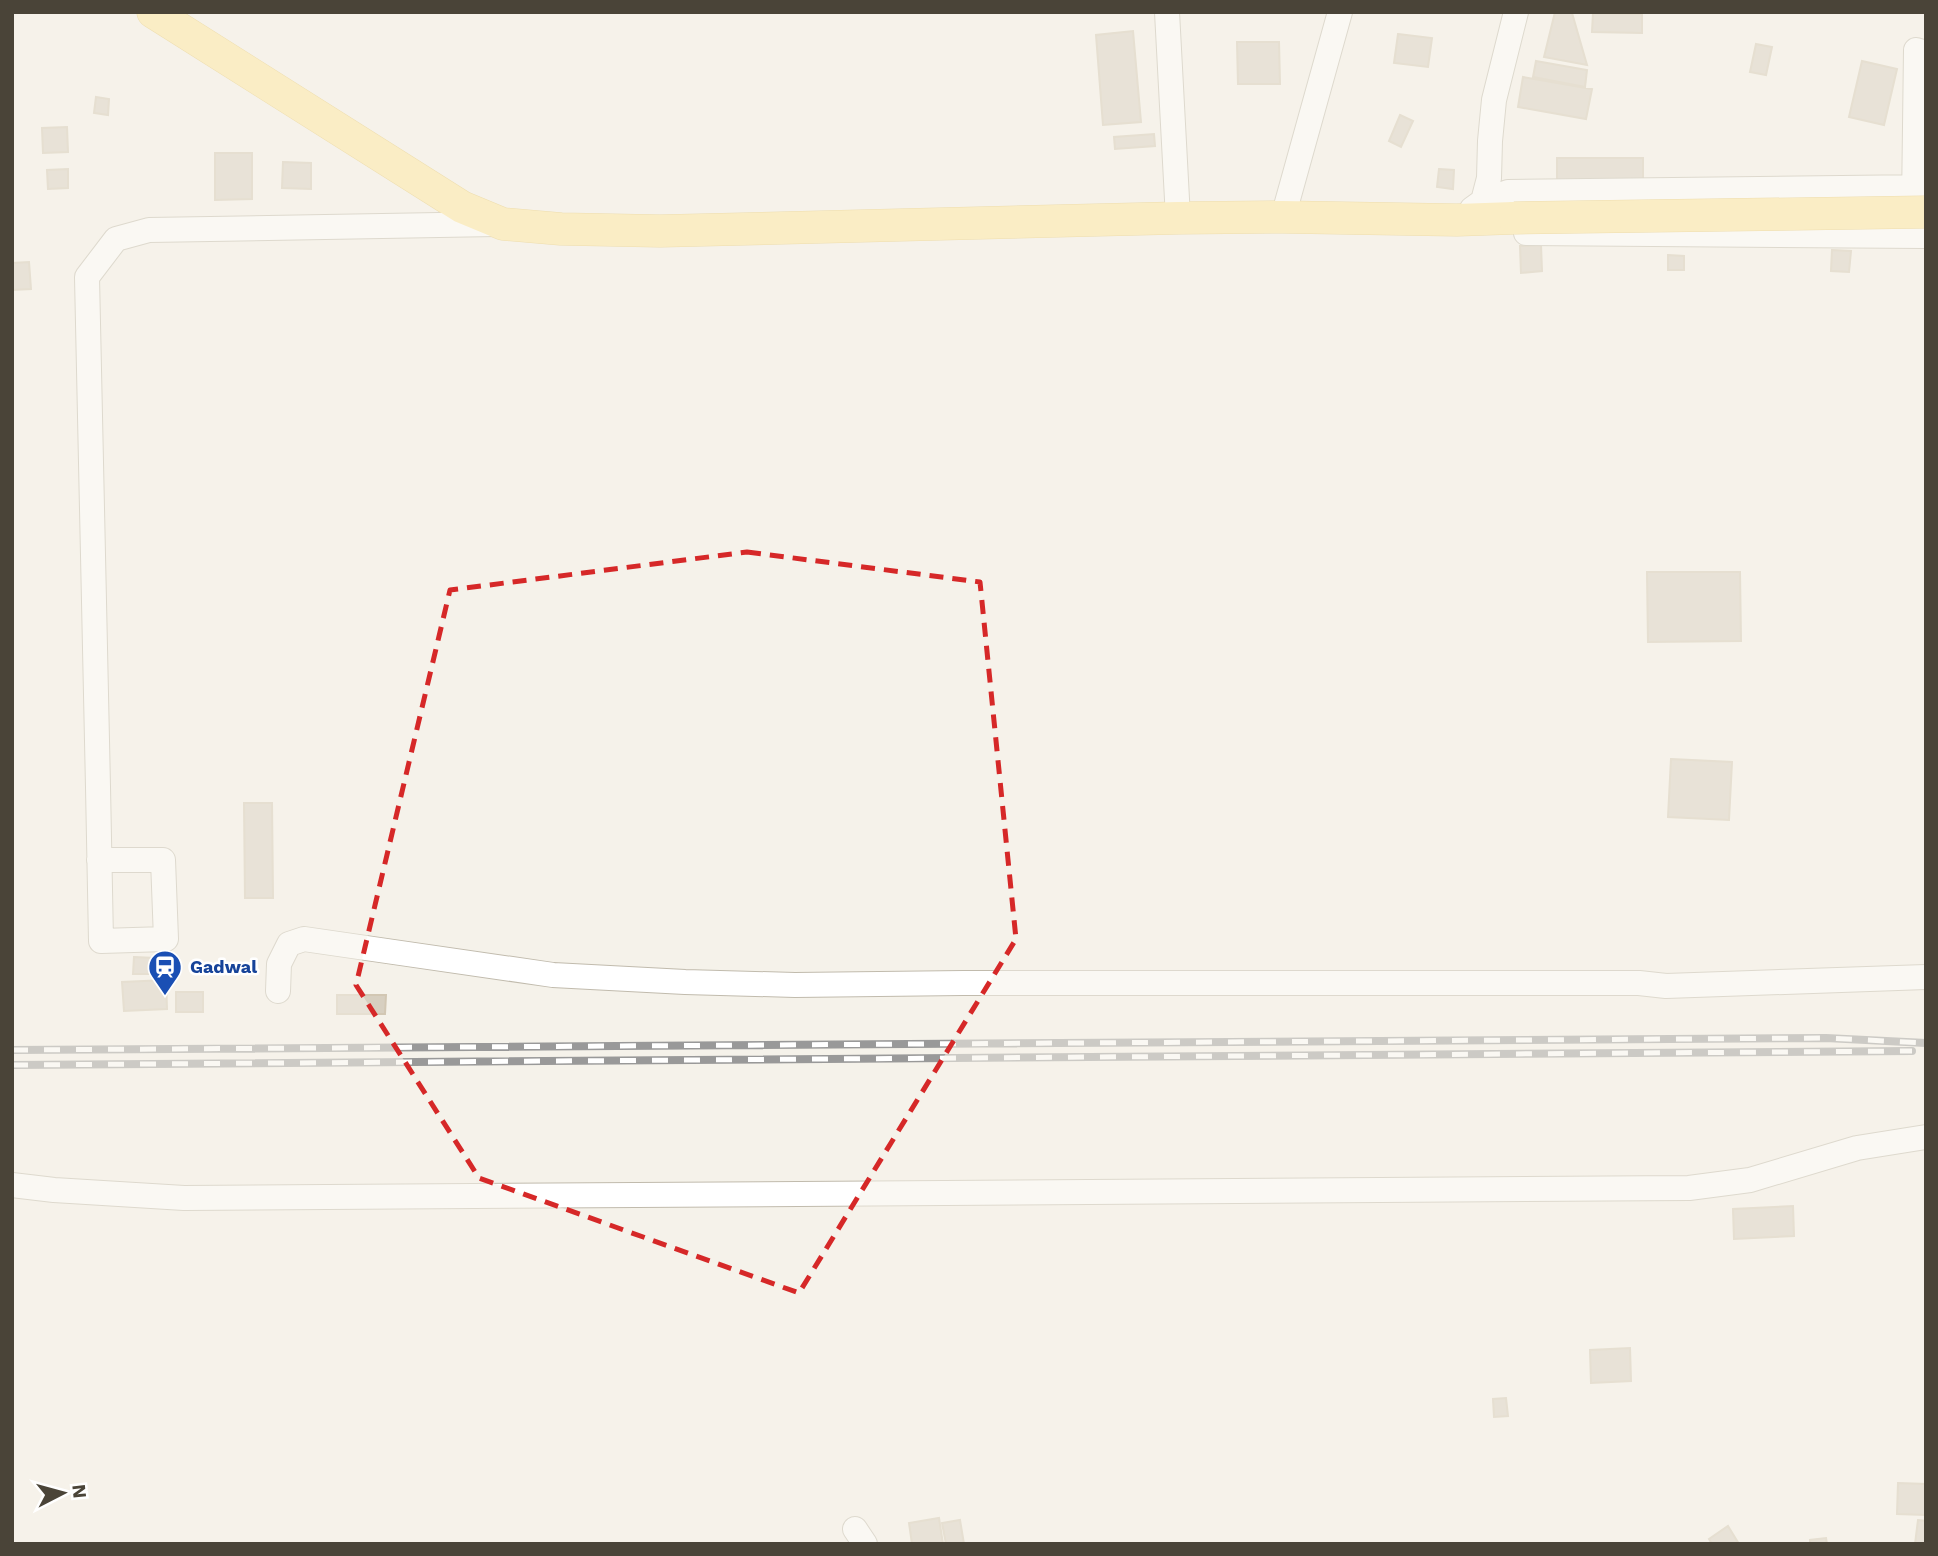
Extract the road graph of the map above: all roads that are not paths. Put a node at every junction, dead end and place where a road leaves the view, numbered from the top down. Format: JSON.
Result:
{"nodes":[{"id":1,"x":153,"y":12,"type":"edge"},
{"id":2,"x":1167,"y":12,"type":"edge"},
{"id":3,"x":1340,"y":12,"type":"edge"},
{"id":4,"x":1516,"y":12,"type":"edge"},
{"id":5,"x":1926,"y":53,"type":"edge"},
{"id":6,"x":1483,"y":201,"type":"junction"},
{"id":7,"x":1921,"y":212,"type":"edge"},
{"id":8,"x":1283,"y":217,"type":"junction"},
{"id":9,"x":1178,"y":218,"type":"junction"},
{"id":10,"x":1457,"y":220,"type":"junction"},
{"id":11,"x":503,"y":224,"type":"junction"},
{"id":12,"x":99,"y":860,"type":"dead end"},
{"id":13,"x":1926,"y":977,"type":"edge"},
{"id":14,"x":278,"y":991,"type":"dead end"},
{"id":15,"x":1926,"y":1137,"type":"edge"},
{"id":16,"x":12,"y":1185,"type":"edge"}],
"edges":[{"from":1,"to":11,"type":"main road"},
{"from":2,"to":9,"type":"street"},
{"from":3,"to":8,"type":"street"},
{"from":4,"to":6,"type":"street"},
{"from":5,"to":7,"type":"street"},
{"from":6,"to":7,"type":"street"},
{"from":6,"to":10,"type":"street"},
{"from":7,"to":10,"type":"main road","bridge":true},
{"from":7,"to":10,"type":"street"},
{"from":8,"to":9,"type":"main road"},
{"from":8,"to":10,"type":"main road"},
{"from":9,"to":11,"type":"main road"},
{"from":11,"to":12,"type":"street"},
{"from":13,"to":14,"type":"street"},
{"from":15,"to":16,"type":"street"}]}
